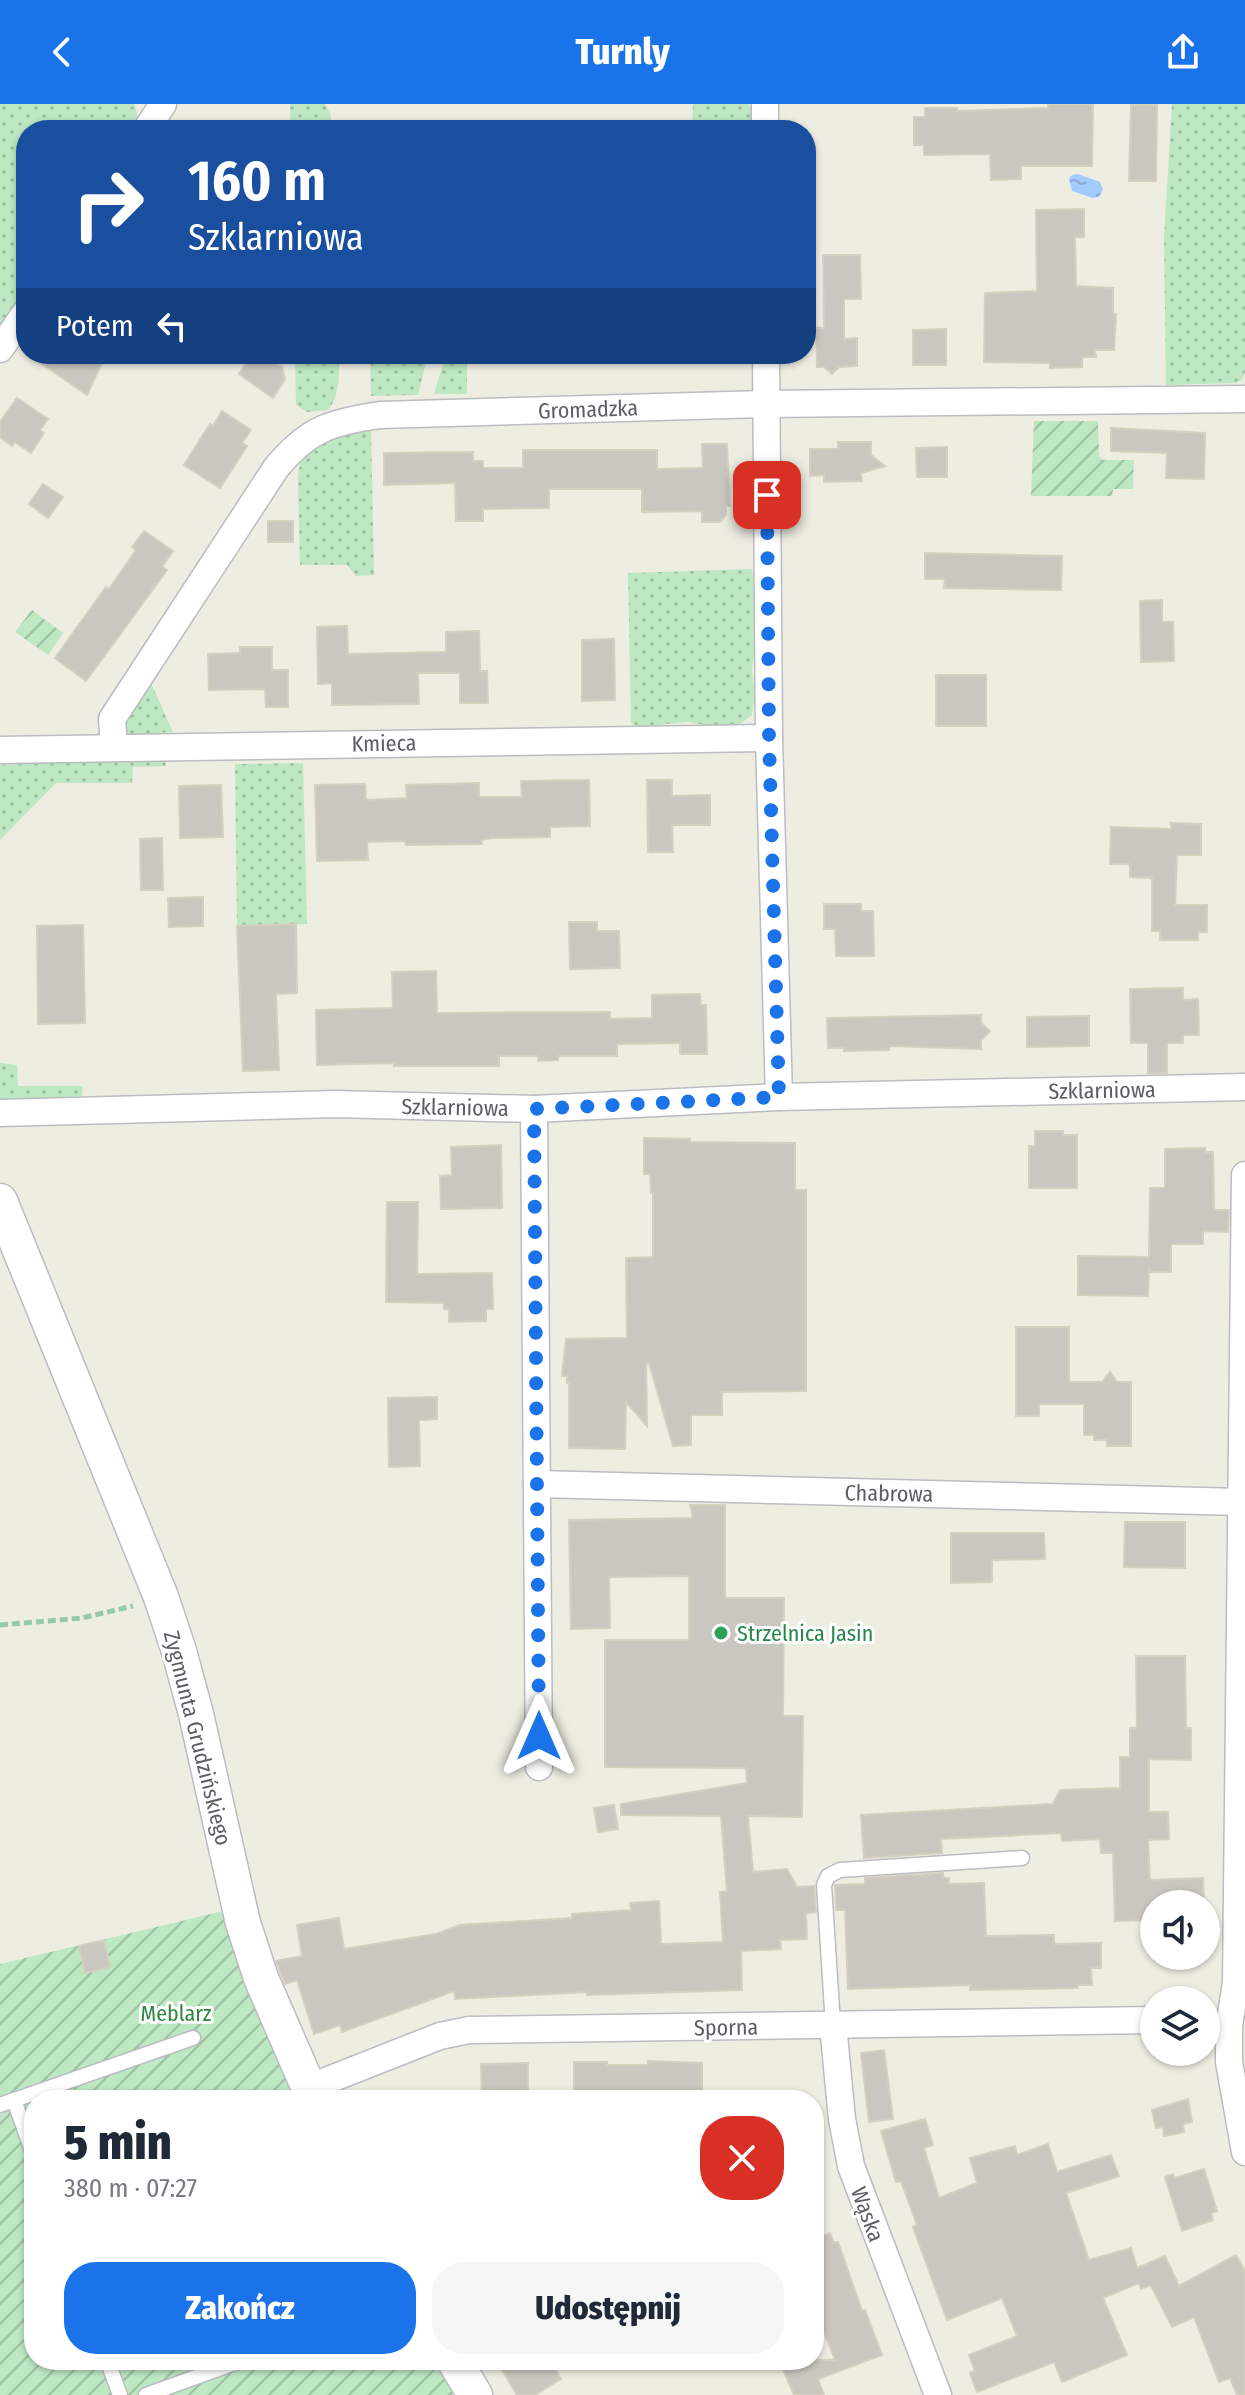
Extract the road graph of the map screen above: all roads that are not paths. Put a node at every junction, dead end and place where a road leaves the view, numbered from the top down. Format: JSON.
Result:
{"nodes":[{"id":1,"x":16,"y":326,"type":"edge"},
{"id":2,"x":0,"y":349,"type":"edge"},
{"id":3,"x":766,"y":364,"type":"edge"},
{"id":4,"x":1245,"y":399,"type":"edge"},
{"id":5,"x":767,"y":404,"type":"junction"},
{"id":6,"x":769,"y":738,"type":"junction"},
{"id":7,"x":114,"y":747,"type":"junction"},
{"id":8,"x":0,"y":750,"type":"edge"},
{"id":9,"x":1245,"y":1087,"type":"edge"},
{"id":10,"x":779,"y":1097,"type":"junction"},
{"id":11,"x":534,"y":1109,"type":"junction"},
{"id":12,"x":0,"y":1113,"type":"edge"},
{"id":13,"x":1245,"y":1175,"type":"edge"},
{"id":14,"x":0,"y":1201,"type":"edge"},
{"id":15,"x":537,"y":1484,"type":"junction"},
{"id":16,"x":1241,"y":1502,"type":"junction"},
{"id":17,"x":539,"y":1767,"type":"dead end"},
{"id":18,"x":1022,"y":1858,"type":"dead end"},
{"id":19,"x":1227,"y":2019,"type":"edge"},
{"id":20,"x":1140,"y":2020,"type":"edge"},
{"id":21,"x":833,"y":2025,"type":"junction"},
{"id":22,"x":193,"y":2038,"type":"dead end"},
{"id":23,"x":42,"y":2090,"type":"edge"},
{"id":24,"x":309,"y":2090,"type":"edge"},
{"id":25,"x":320,"y":2090,"type":"edge"},
{"id":26,"x":7,"y":2102,"type":"edge"},
{"id":27,"x":24,"y":2136,"type":"edge"},
{"id":28,"x":1245,"y":2152,"type":"edge"},
{"id":29,"x":111,"y":2370,"type":"edge"},
{"id":30,"x":215,"y":2370,"type":"edge"},
{"id":31,"x":460,"y":2370,"type":"edge"},
{"id":32,"x":120,"y":2395,"type":"edge"},
{"id":33,"x":146,"y":2395,"type":"edge"},
{"id":34,"x":475,"y":2395,"type":"edge"},
{"id":35,"x":938,"y":2395,"type":"edge"}],
"edges":[{"from":1,"to":2,"type":"street"},
{"from":3,"to":5,"type":"street"},
{"from":4,"to":5,"type":"street","name":"Gromadzka"},
{"from":5,"to":6,"type":"street"},
{"from":5,"to":7,"type":"street","name":"Gromadzka"},
{"from":6,"to":7,"type":"street","name":"Kmieca"},
{"from":6,"to":10,"type":"street"},
{"from":7,"to":8,"type":"street","name":"Kmieca"},
{"from":9,"to":10,"type":"street","name":"Szklarniowa"},
{"from":10,"to":11,"type":"street","name":"Szklarniowa"},
{"from":11,"to":12,"type":"street","name":"Szklarniowa"},
{"from":11,"to":15,"type":"street"},
{"from":13,"to":16,"type":"street"},
{"from":14,"to":24,"type":"street","name":"Zygmunta Grudzińskiego"},
{"from":15,"to":16,"type":"street","name":"Chabrowa"},
{"from":15,"to":17,"type":"street"},
{"from":16,"to":19,"type":"street"},
{"from":18,"to":21,"type":"lane"},
{"from":19,"to":28,"type":"street"},
{"from":20,"to":21,"type":"street","name":"Sporna"},
{"from":21,"to":25,"type":"street","name":"Sporna"},
{"from":21,"to":35,"type":"street","name":"Wąska"},
{"from":22,"to":23,"type":"lane"},
{"from":26,"to":27,"type":"lane"},
{"from":29,"to":32,"type":"lane"},
{"from":30,"to":33,"type":"lane"},
{"from":31,"to":34,"type":"street"}]}
